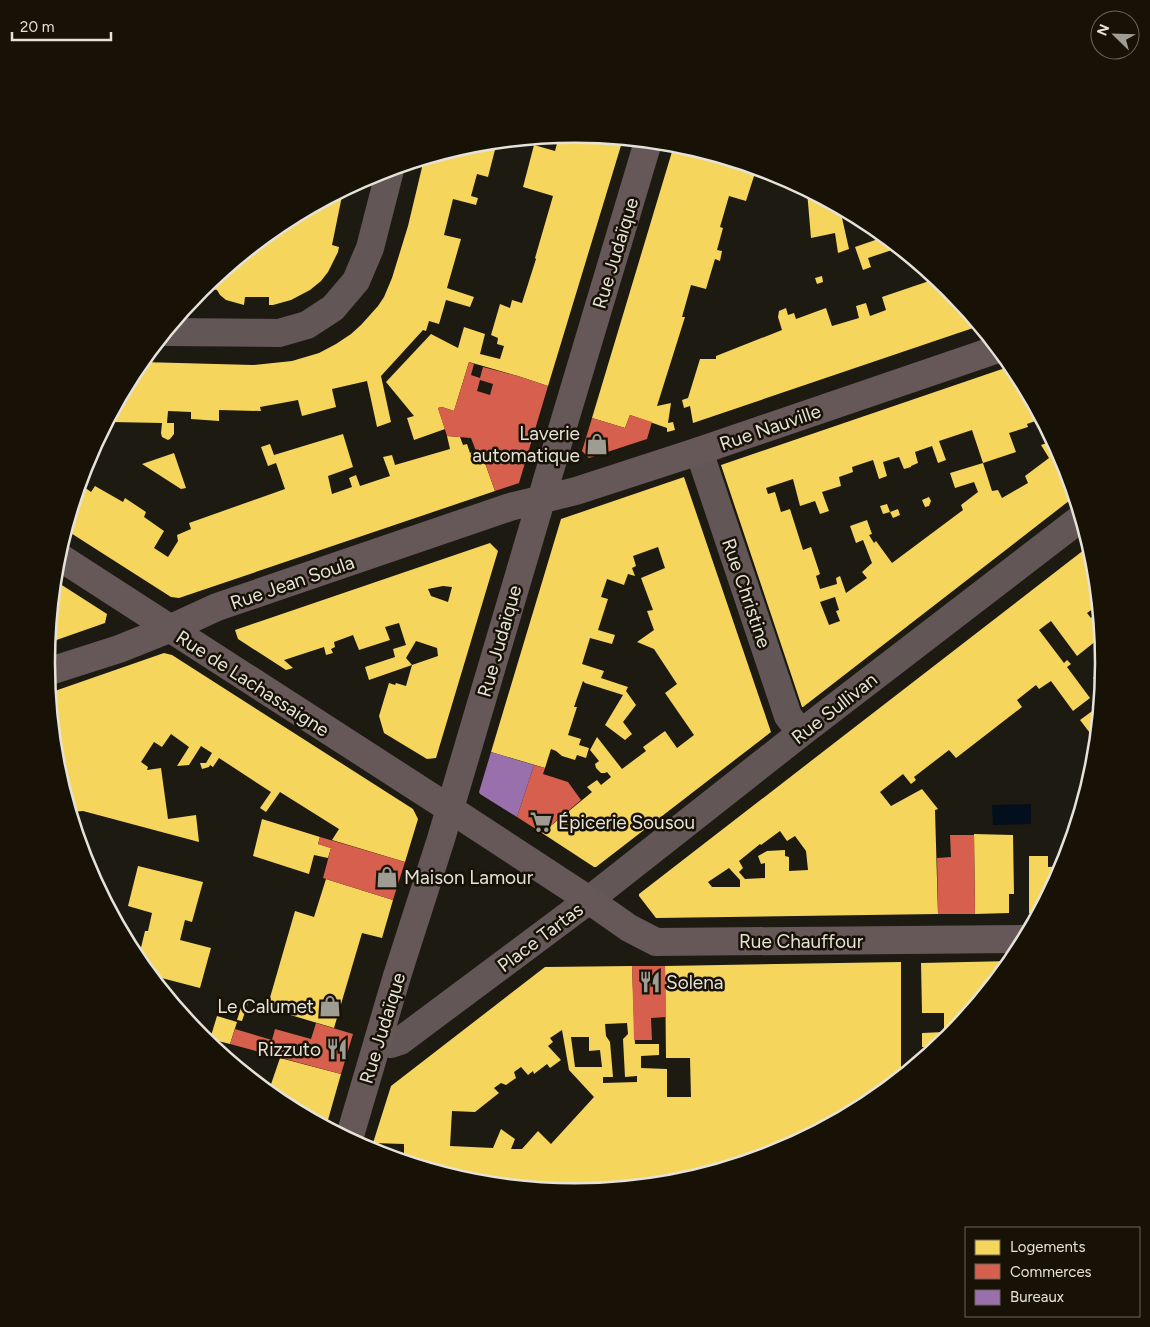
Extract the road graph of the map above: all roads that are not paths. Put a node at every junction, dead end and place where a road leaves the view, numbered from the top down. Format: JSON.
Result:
{"nodes":[{"id":1,"x":646,"y":148,"type":"edge"},
{"id":2,"x":388,"y":179,"type":"edge"},
{"id":3,"x":175,"y":332,"type":"edge"},
{"id":4,"x":991,"y":351,"type":"edge"},
{"id":5,"x":699,"y":451,"type":"junction"},
{"id":6,"x":541,"y":500,"type":"junction"},
{"id":7,"x":1075,"y":523,"type":"edge"},
{"id":8,"x":65,"y":561,"type":"edge"},
{"id":9,"x":169,"y":629,"type":"junction"},
{"id":10,"x":55,"y":669,"type":"edge"},
{"id":11,"x":801,"y":733,"type":"junction"},
{"id":12,"x":450,"y":809,"type":"junction"},
{"id":13,"x":589,"y":900,"type":"junction"},
{"id":14,"x":1015,"y":939,"type":"edge"},
{"id":15,"x":378,"y":1041,"type":"junction"},
{"id":16,"x":351,"y":1133,"type":"edge"}],
"edges":[{"from":1,"to":6,"type":"street","name":"Rue Judaïque"},
{"from":2,"to":3,"type":"street"},
{"from":4,"to":5,"type":"street","name":"Rue Nauville"},
{"from":5,"to":6,"type":"street","name":"Rue Nauville"},
{"from":5,"to":11,"type":"street","name":"Rue Christine"},
{"from":6,"to":9,"type":"street","name":"Rue Jean Soula"},
{"from":6,"to":12,"type":"street","name":"Rue Judaïque"},
{"from":7,"to":11,"type":"street","name":"Rue Sullivan"},
{"from":8,"to":9,"type":"street","name":"Rue de Lachassaigne"},
{"from":9,"to":10,"type":"street","name":"Rue Jean Soula"},
{"from":9,"to":12,"type":"street","name":"Rue de Lachassaigne"},
{"from":11,"to":13,"type":"street","name":"Rue Sullivan"},
{"from":12,"to":13,"type":"street","name":"Place Tartas"},
{"from":12,"to":15,"type":"street","name":"Rue Judaïque"},
{"from":13,"to":14,"type":"street","name":"Rue Chauffour"},
{"from":13,"to":15,"type":"street","name":"Place Tartas"},
{"from":15,"to":16,"type":"street","name":"Rue Judaïque"}]}
